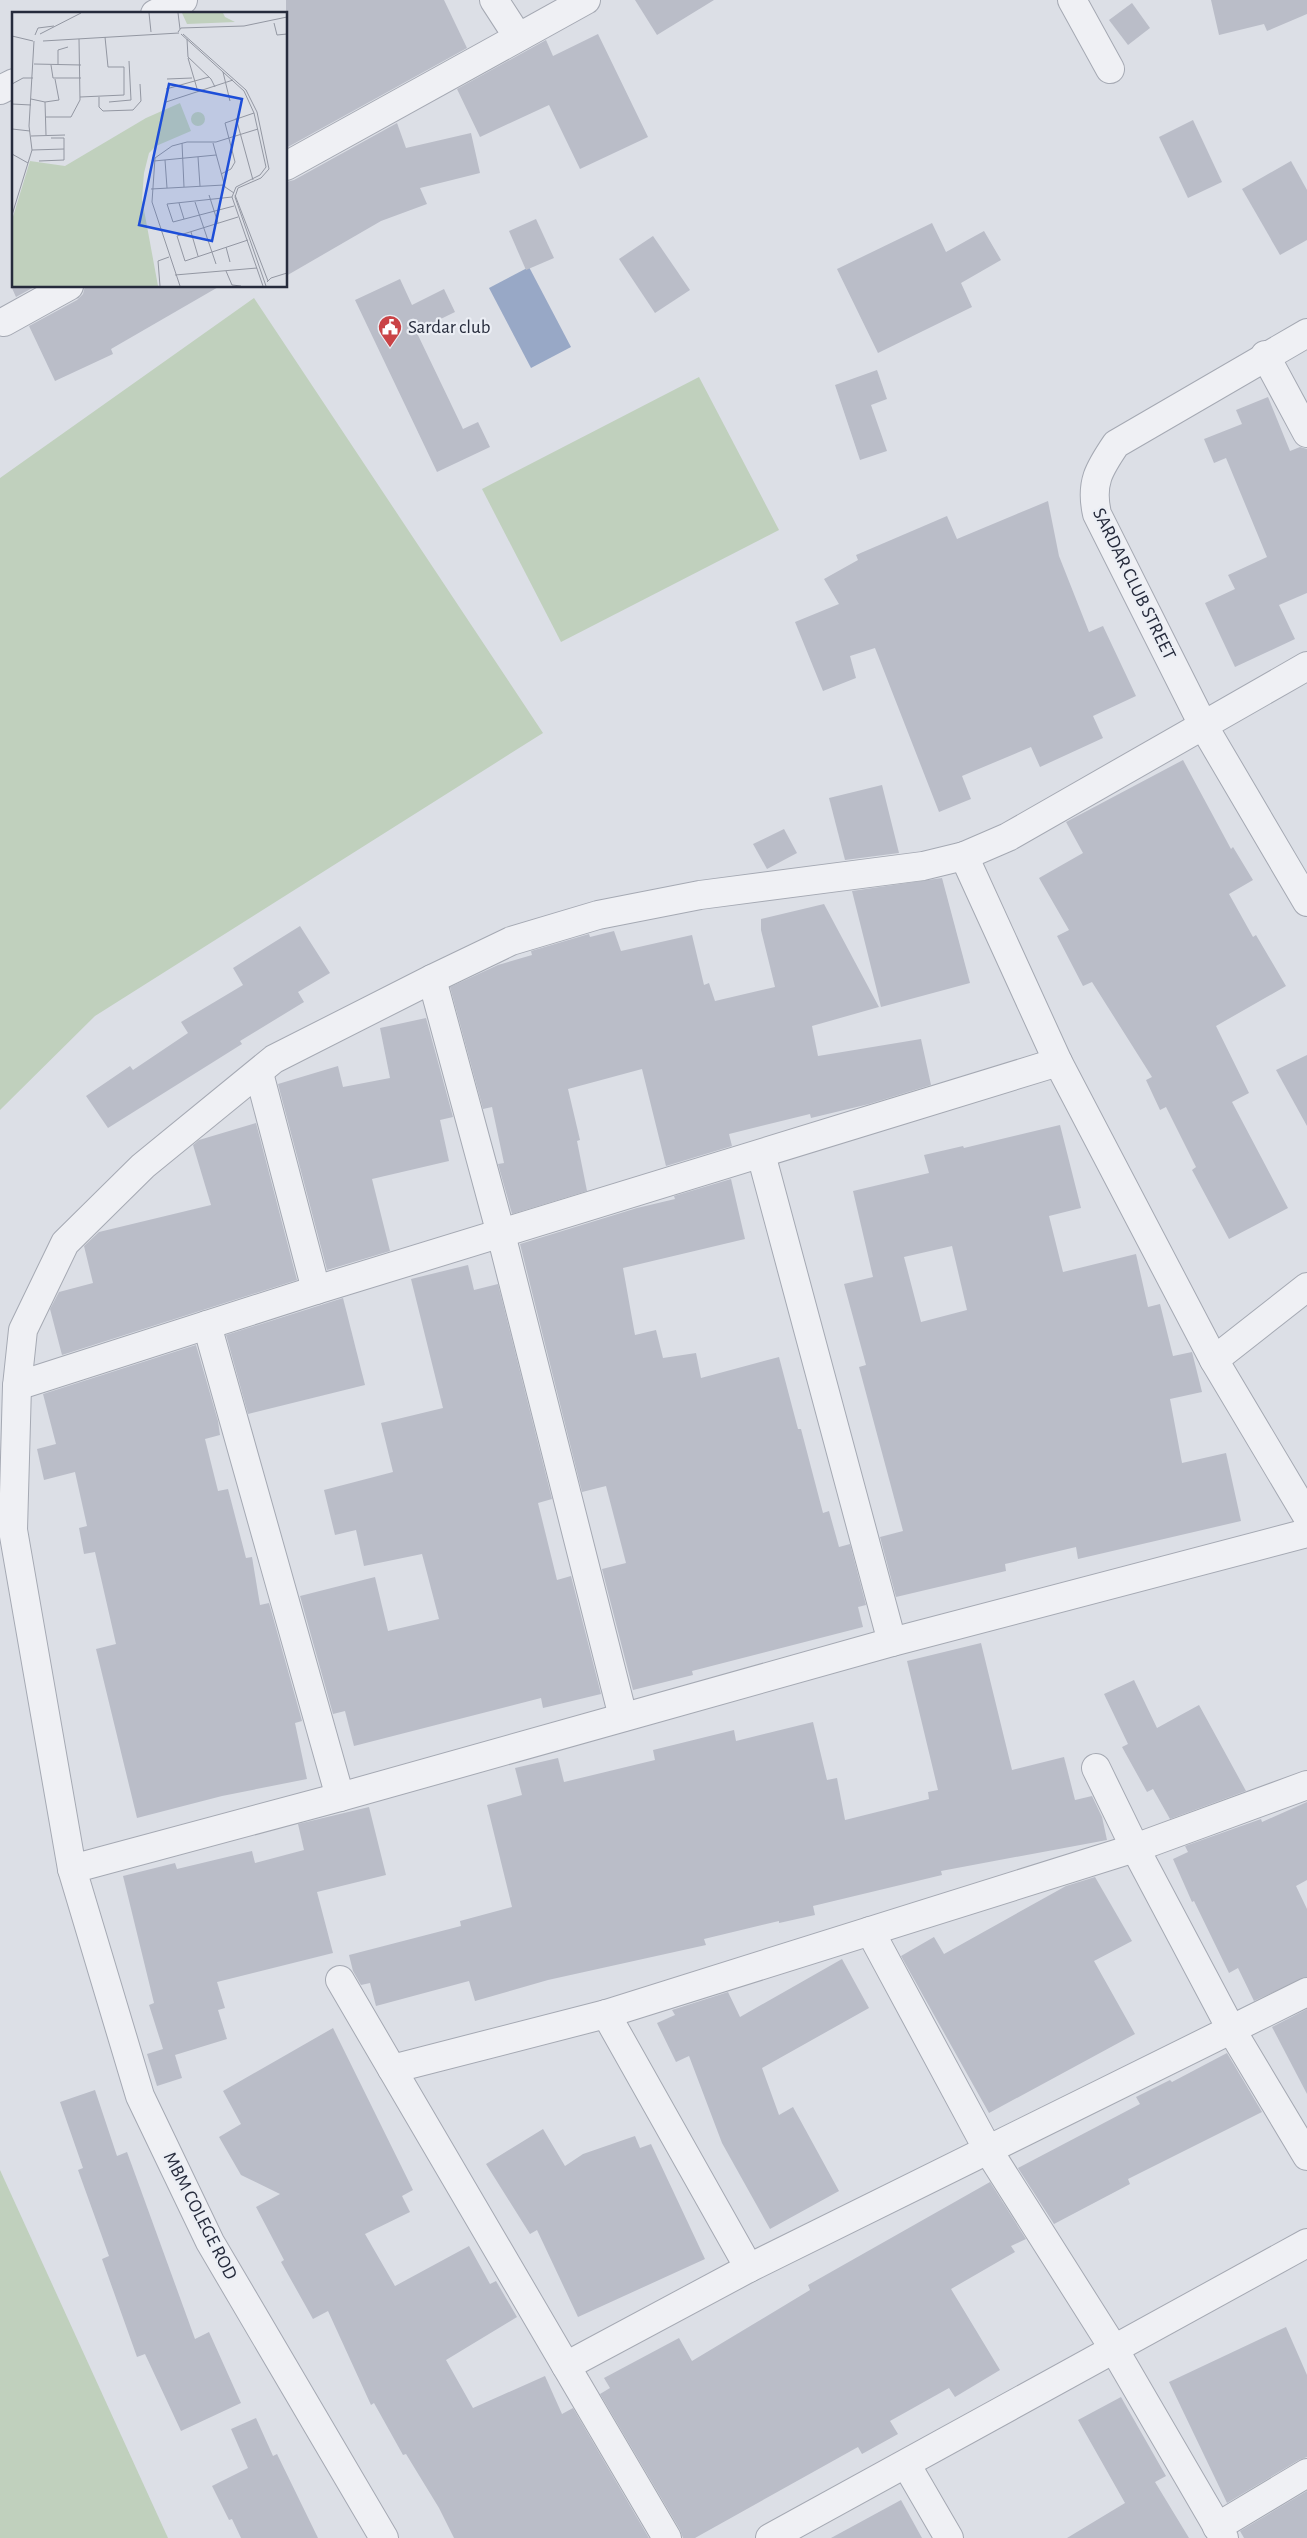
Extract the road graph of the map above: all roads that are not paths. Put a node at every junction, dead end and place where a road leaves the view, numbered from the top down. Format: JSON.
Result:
{"nodes":[{"id":1,"x":183,"y":0,"type":"edge"},
{"id":2,"x":494,"y":0,"type":"edge"},
{"id":3,"x":586,"y":0,"type":"edge"},
{"id":4,"x":1072,"y":0,"type":"edge"},
{"id":5,"x":159,"y":12,"type":"edge"},
{"id":6,"x":518,"y":37,"type":"junction"},
{"id":7,"x":1110,"y":69,"type":"dead end"},
{"id":8,"x":12,"y":84,"type":"edge"},
{"id":9,"x":0,"y":90,"type":"edge"},
{"id":10,"x":288,"y":165,"type":"edge"},
{"id":11,"x":65,"y":288,"type":"edge"},
{"id":12,"x":4,"y":322,"type":"dead end"},
{"id":13,"x":1307,"y":332,"type":"edge"},
{"id":14,"x":1265,"y":355,"type":"junction"},
{"id":15,"x":1307,"y":433,"type":"edge"},
{"id":16,"x":1307,"y":666,"type":"edge"},
{"id":17,"x":1203,"y":725,"type":"junction"},
{"id":18,"x":964,"y":856,"type":"junction"},
{"id":19,"x":1307,"y":902,"type":"edge"},
{"id":20,"x":432,"y":979,"type":"junction"},
{"id":21,"x":1058,"y":1062,"type":"junction"},
{"id":22,"x":258,"y":1073,"type":"junction"},
{"id":23,"x":761,"y":1154,"type":"junction"},
{"id":24,"x":500,"y":1234,"type":"junction"},
{"id":25,"x":1307,"y":1287,"type":"edge"},
{"id":26,"x":316,"y":1290,"type":"junction"},
{"id":27,"x":207,"y":1325,"type":"junction"},
{"id":28,"x":1214,"y":1360,"type":"junction"},
{"id":29,"x":17,"y":1386,"type":"junction"},
{"id":30,"x":1307,"y":1516,"type":"edge"},
{"id":31,"x":1307,"y":1533,"type":"edge"},
{"id":32,"x":892,"y":1642,"type":"junction"},
{"id":33,"x":623,"y":1717,"type":"junction"},
{"id":34,"x":1096,"y":1768,"type":"dead end"},
{"id":35,"x":1307,"y":1785,"type":"edge"},
{"id":36,"x":340,"y":1797,"type":"junction"},
{"id":37,"x":1135,"y":1848,"type":"junction"},
{"id":38,"x":72,"y":1869,"type":"junction"},
{"id":39,"x":870,"y":1931,"type":"junction"},
{"id":40,"x":340,"y":1980,"type":"dead end"},
{"id":41,"x":1307,"y":1992,"type":"edge"},
{"id":42,"x":606,"y":2014,"type":"junction"},
{"id":43,"x":1230,"y":2029,"type":"junction"},
{"id":44,"x":392,"y":2068,"type":"junction"},
{"id":45,"x":988,"y":2150,"type":"junction"},
{"id":46,"x":1307,"y":2156,"type":"edge"},
{"id":47,"x":1307,"y":2243,"type":"edge"},
{"id":48,"x":749,"y":2268,"type":"junction"},
{"id":49,"x":1114,"y":2349,"type":"junction"},
{"id":50,"x":566,"y":2366,"type":"junction"},
{"id":51,"x":906,"y":2464,"type":"junction"},
{"id":52,"x":1307,"y":2473,"type":"edge"},
{"id":53,"x":1220,"y":2532,"type":"edge"},
{"id":54,"x":384,"y":2538,"type":"edge"},
{"id":55,"x":667,"y":2538,"type":"edge"},
{"id":56,"x":770,"y":2538,"type":"edge"},
{"id":57,"x":949,"y":2538,"type":"edge"}],
"edges":[{"from":1,"to":5,"type":"street"},
{"from":2,"to":6,"type":"street"},
{"from":3,"to":6,"type":"street"},
{"from":4,"to":7,"type":"street"},
{"from":6,"to":10,"type":"street"},
{"from":8,"to":9,"type":"street"},
{"from":11,"to":12,"type":"street"},
{"from":13,"to":14,"type":"street"},
{"from":14,"to":15,"type":"street"},
{"from":14,"to":17,"type":"street","name":"SARDAR CLUB STREET"},
{"from":16,"to":17,"type":"street","name":"MBM COLEGE ROD"},
{"from":17,"to":18,"type":"street","name":"MBM COLEGE ROD"},
{"from":17,"to":19,"type":"street","name":"SARDAR CLUB STREET"},
{"from":18,"to":20,"type":"street","name":"MBM COLEGE ROD"},
{"from":18,"to":21,"type":"street"},
{"from":20,"to":22,"type":"street","name":"MBM COLEGE ROD"},
{"from":20,"to":24,"type":"street"},
{"from":21,"to":23,"type":"street"},
{"from":21,"to":28,"type":"street"},
{"from":22,"to":26,"type":"street"},
{"from":22,"to":29,"type":"street","name":"MBM COLEGE ROD"},
{"from":23,"to":24,"type":"street"},
{"from":23,"to":32,"type":"street"},
{"from":24,"to":26,"type":"street"},
{"from":24,"to":33,"type":"street"},
{"from":25,"to":28,"type":"street"},
{"from":26,"to":27,"type":"street"},
{"from":27,"to":29,"type":"street"},
{"from":27,"to":36,"type":"street"},
{"from":28,"to":30,"type":"street"},
{"from":29,"to":38,"type":"street","name":"MBM COLEGE ROD"},
{"from":31,"to":32,"type":"street"},
{"from":32,"to":33,"type":"street"},
{"from":33,"to":36,"type":"street"},
{"from":34,"to":37,"type":"street"},
{"from":35,"to":37,"type":"street"},
{"from":36,"to":38,"type":"street"},
{"from":37,"to":39,"type":"street"},
{"from":37,"to":43,"type":"street"},
{"from":38,"to":54,"type":"street","name":"MBM COLEGE ROD"},
{"from":39,"to":42,"type":"street"},
{"from":39,"to":45,"type":"street"},
{"from":40,"to":44,"type":"street"},
{"from":41,"to":43,"type":"street"},
{"from":42,"to":44,"type":"street"},
{"from":42,"to":48,"type":"street"},
{"from":43,"to":45,"type":"street"},
{"from":43,"to":46,"type":"street"},
{"from":44,"to":50,"type":"street"},
{"from":45,"to":48,"type":"street"},
{"from":45,"to":49,"type":"street"},
{"from":47,"to":49,"type":"street"},
{"from":48,"to":50,"type":"street"},
{"from":49,"to":51,"type":"street"},
{"from":49,"to":53,"type":"street"},
{"from":50,"to":55,"type":"street"},
{"from":51,"to":56,"type":"street"},
{"from":51,"to":57,"type":"street"},
{"from":52,"to":53,"type":"street"}]}
